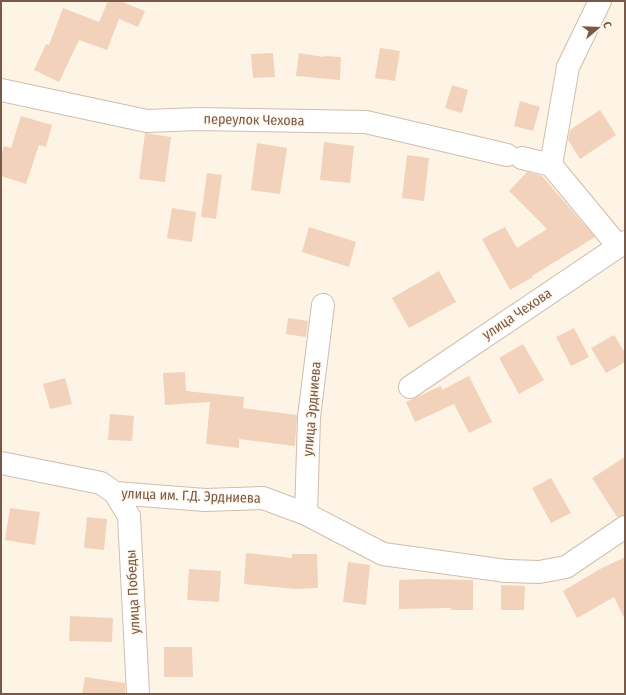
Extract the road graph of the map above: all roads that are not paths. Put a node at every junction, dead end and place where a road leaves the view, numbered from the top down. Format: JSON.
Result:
{"nodes":[{"id":1,"x":600,"y":1,"type":"edge"},
{"id":2,"x":1,"y":90,"type":"edge"},
{"id":3,"x":551,"y":165,"type":"junction"},
{"id":4,"x":622,"y":244,"type":"edge"},
{"id":5,"x":323,"y":305,"type":"dead end"},
{"id":6,"x":410,"y":386,"type":"dead end"},
{"id":7,"x":1,"y":463,"type":"edge"},
{"id":8,"x":115,"y":493,"type":"junction"},
{"id":9,"x":306,"y":514,"type":"junction"},
{"id":10,"x":625,"y":527,"type":"edge"},
{"id":11,"x":138,"y":694,"type":"edge"}],
"edges":[{"from":1,"to":3,"type":"street"},
{"from":2,"to":3,"type":"street","name":"переулок Чехова"},
{"from":3,"to":4,"type":"street"},
{"from":4,"to":6,"type":"street","name":"улица Чехова"},
{"from":5,"to":9,"type":"street","name":"улица Эрдниева"},
{"from":7,"to":8,"type":"street","name":"улица им. Г.Д. Эрдниева"},
{"from":8,"to":9,"type":"street","name":"улица им. Г.Д. Эрдниева"},
{"from":8,"to":11,"type":"street","name":"улица Победы"},
{"from":9,"to":10,"type":"street","name":"улица им. Г.Д. Эрдниева"}]}
